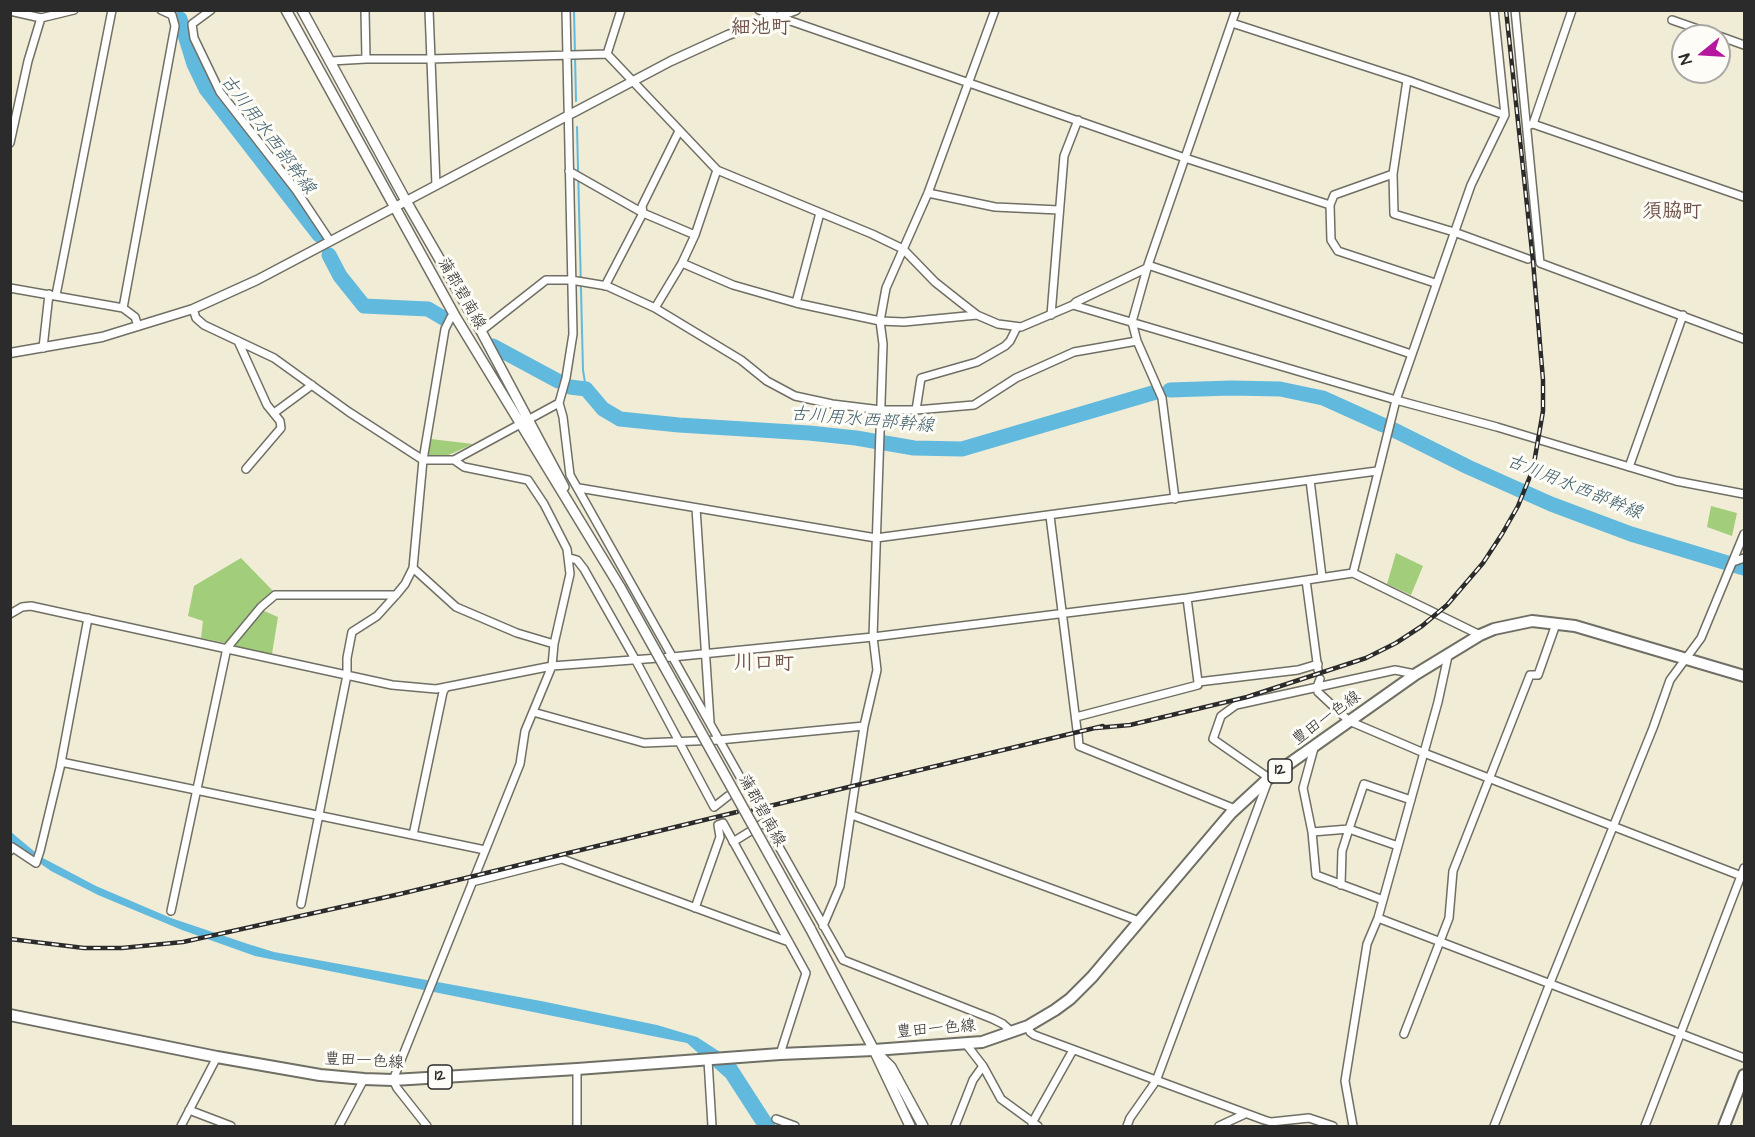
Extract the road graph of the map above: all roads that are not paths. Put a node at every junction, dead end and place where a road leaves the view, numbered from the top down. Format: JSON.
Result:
{"nodes":[{"id":1,"x":35,"y":10,"type":"edge"},
{"id":2,"x":74,"y":10,"type":"edge"},
{"id":3,"x":112,"y":10,"type":"edge"},
{"id":4,"x":161,"y":10,"type":"edge"},
{"id":5,"x":211,"y":10,"type":"edge"},
{"id":6,"x":286,"y":10,"type":"edge"},
{"id":7,"x":302,"y":10,"type":"edge"},
{"id":8,"x":365,"y":10,"type":"edge"},
{"id":9,"x":429,"y":10,"type":"edge"},
{"id":10,"x":566,"y":10,"type":"edge"},
{"id":11,"x":621,"y":10,"type":"edge"},
{"id":12,"x":759,"y":10,"type":"edge"},
{"id":13,"x":796,"y":10,"type":"edge"},
{"id":14,"x":995,"y":10,"type":"edge"},
{"id":15,"x":1236,"y":10,"type":"edge"},
{"id":16,"x":1494,"y":10,"type":"edge"},
{"id":17,"x":1515,"y":10,"type":"edge"},
{"id":18,"x":1572,"y":10,"type":"edge"},
{"id":19,"x":10,"y":12,"type":"edge"},
{"id":20,"x":777,"y":17,"type":"junction"},
{"id":21,"x":40,"y":18,"type":"junction"},
{"id":22,"x":1672,"y":20,"type":"dead end"},
{"id":23,"x":1232,"y":23,"type":"junction"},
{"id":24,"x":1684,"y":24,"type":"edge"},
{"id":25,"x":607,"y":54,"type":"junction"},
{"id":26,"x":572,"y":55,"type":"junction"},
{"id":27,"x":366,"y":59,"type":"junction"},
{"id":28,"x":430,"y":59,"type":"junction"},
{"id":29,"x":331,"y":61,"type":"junction"},
{"id":30,"x":1407,"y":80,"type":"junction"},
{"id":31,"x":633,"y":82,"type":"junction"},
{"id":32,"x":970,"y":83,"type":"junction"},
{"id":33,"x":1505,"y":115,"type":"junction"},
{"id":34,"x":568,"y":116,"type":"junction"},
{"id":35,"x":1078,"y":120,"type":"junction"},
{"id":36,"x":1530,"y":125,"type":"junction"},
{"id":37,"x":679,"y":131,"type":"junction"},
{"id":38,"x":10,"y":143,"type":"edge"},
{"id":39,"x":1185,"y":158,"type":"junction"},
{"id":40,"x":717,"y":170,"type":"junction"},
{"id":41,"x":571,"y":172,"type":"junction"},
{"id":42,"x":1394,"y":174,"type":"junction"},
{"id":43,"x":436,"y":184,"type":"junction"},
{"id":44,"x":928,"y":193,"type":"junction"},
{"id":45,"x":1744,"y":197,"type":"edge"},
{"id":46,"x":406,"y":201,"type":"junction"},
{"id":47,"x":1330,"y":205,"type":"junction"},
{"id":48,"x":394,"y":208,"type":"junction"},
{"id":49,"x":1059,"y":210,"type":"junction"},
{"id":50,"x":643,"y":213,"type":"junction"},
{"id":51,"x":820,"y":213,"type":"junction"},
{"id":52,"x":1454,"y":232,"type":"junction"},
{"id":53,"x":695,"y":235,"type":"junction"},
{"id":54,"x":330,"y":241,"type":"junction"},
{"id":55,"x":903,"y":249,"type":"junction"},
{"id":56,"x":1528,"y":259,"type":"dead end"},
{"id":57,"x":682,"y":263,"type":"junction"},
{"id":58,"x":1148,"y":267,"type":"junction"},
{"id":59,"x":574,"y":281,"type":"junction"},
{"id":60,"x":1435,"y":283,"type":"junction"},
{"id":61,"x":605,"y":286,"type":"junction"},
{"id":62,"x":10,"y":288,"type":"edge"},
{"id":63,"x":53,"y":294,"type":"junction"},
{"id":64,"x":796,"y":303,"type":"junction"},
{"id":65,"x":1074,"y":305,"type":"junction"},
{"id":66,"x":123,"y":308,"type":"junction"},
{"id":67,"x":655,"y":308,"type":"junction"},
{"id":68,"x":193,"y":309,"type":"junction"},
{"id":69,"x":977,"y":315,"type":"junction"},
{"id":70,"x":1051,"y":315,"type":"junction"},
{"id":71,"x":1683,"y":315,"type":"junction"},
{"id":72,"x":455,"y":316,"type":"junction"},
{"id":73,"x":880,"y":321,"type":"junction"},
{"id":74,"x":1132,"y":322,"type":"junction"},
{"id":75,"x":138,"y":326,"type":"junction"},
{"id":76,"x":1017,"y":327,"type":"junction"},
{"id":77,"x":481,"y":331,"type":"junction"},
{"id":78,"x":1744,"y":339,"type":"edge"},
{"id":79,"x":238,"y":341,"type":"junction"},
{"id":80,"x":1137,"y":341,"type":"junction"},
{"id":81,"x":44,"y":348,"type":"junction"},
{"id":82,"x":10,"y":353,"type":"edge"},
{"id":83,"x":1411,"y":354,"type":"junction"},
{"id":84,"x":312,"y":385,"type":"junction"},
{"id":85,"x":1396,"y":400,"type":"junction"},
{"id":86,"x":559,"y":403,"type":"junction"},
{"id":87,"x":881,"y":410,"type":"junction"},
{"id":88,"x":916,"y":410,"type":"junction"},
{"id":89,"x":273,"y":413,"type":"junction"},
{"id":90,"x":524,"y":422,"type":"junction"},
{"id":91,"x":423,"y":460,"type":"junction"},
{"id":92,"x":454,"y":460,"type":"junction"},
{"id":93,"x":1629,"y":467,"type":"junction"},
{"id":94,"x":246,"y":469,"type":"dead end"},
{"id":95,"x":1377,"y":471,"type":"junction"},
{"id":96,"x":1310,"y":480,"type":"junction"},
{"id":97,"x":579,"y":488,"type":"junction"},
{"id":98,"x":1744,"y":494,"type":"edge"},
{"id":99,"x":1175,"y":499,"type":"junction"},
{"id":100,"x":696,"y":508,"type":"junction"},
{"id":101,"x":1050,"y":516,"type":"junction"},
{"id":102,"x":1744,"y":534,"type":"edge"},
{"id":103,"x":876,"y":538,"type":"junction"},
{"id":104,"x":570,"y":558,"type":"junction"},
{"id":105,"x":1744,"y":558,"type":"edge"},
{"id":106,"x":1733,"y":562,"type":"junction"},
{"id":107,"x":413,"y":568,"type":"junction"},
{"id":108,"x":1353,"y":573,"type":"junction"},
{"id":109,"x":1322,"y":577,"type":"junction"},
{"id":110,"x":1306,"y":580,"type":"junction"},
{"id":111,"x":396,"y":595,"type":"junction"},
{"id":112,"x":1187,"y":598,"type":"junction"},
{"id":113,"x":1063,"y":613,"type":"junction"},
{"id":114,"x":10,"y":614,"type":"edge"},
{"id":115,"x":88,"y":618,"type":"junction"},
{"id":116,"x":1556,"y":624,"type":"junction"},
{"id":117,"x":1480,"y":635,"type":"junction"},
{"id":118,"x":873,"y":637,"type":"junction"},
{"id":119,"x":554,"y":644,"type":"junction"},
{"id":120,"x":227,"y":648,"type":"junction"},
{"id":121,"x":706,"y":654,"type":"junction"},
{"id":122,"x":1448,"y":656,"type":"junction"},
{"id":123,"x":672,"y":657,"type":"junction"},
{"id":124,"x":635,"y":659,"type":"junction"},
{"id":125,"x":1687,"y":659,"type":"junction"},
{"id":126,"x":552,"y":666,"type":"junction"},
{"id":127,"x":1416,"y":674,"type":"junction"},
{"id":128,"x":347,"y":675,"type":"junction"},
{"id":129,"x":1744,"y":676,"type":"edge"},
{"id":130,"x":1320,"y":679,"type":"dead end"},
{"id":131,"x":1198,"y":682,"type":"junction"},
{"id":132,"x":446,"y":687,"type":"junction"},
{"id":133,"x":1317,"y":687,"type":"junction"},
{"id":134,"x":533,"y":712,"type":"junction"},
{"id":135,"x":1076,"y":717,"type":"junction"},
{"id":136,"x":1349,"y":721,"type":"junction"},
{"id":137,"x":710,"y":725,"type":"junction"},
{"id":138,"x":864,"y":726,"type":"junction"},
{"id":139,"x":719,"y":740,"type":"junction"},
{"id":140,"x":680,"y":742,"type":"junction"},
{"id":141,"x":1314,"y":748,"type":"junction"},
{"id":142,"x":1424,"y":753,"type":"junction"},
{"id":143,"x":62,"y":762,"type":"junction"},
{"id":144,"x":1269,"y":778,"type":"junction"},
{"id":145,"x":1489,"y":778,"type":"junction"},
{"id":146,"x":744,"y":784,"type":"dead end"},
{"id":147,"x":198,"y":789,"type":"junction"},
{"id":148,"x":728,"y":796,"type":"dead end"},
{"id":149,"x":1411,"y":800,"type":"junction"},
{"id":150,"x":1235,"y":809,"type":"junction"},
{"id":151,"x":852,"y":815,"type":"junction"},
{"id":152,"x":317,"y":816,"type":"junction"},
{"id":153,"x":1613,"y":825,"type":"junction"},
{"id":154,"x":1349,"y":829,"type":"junction"},
{"id":155,"x":1312,"y":832,"type":"junction"},
{"id":156,"x":413,"y":835,"type":"junction"},
{"id":157,"x":733,"y":842,"type":"junction"},
{"id":158,"x":1398,"y":846,"type":"junction"},
{"id":159,"x":485,"y":850,"type":"junction"},
{"id":160,"x":10,"y":851,"type":"edge"},
{"id":161,"x":1744,"y":874,"type":"edge"},
{"id":162,"x":472,"y":882,"type":"junction"},
{"id":163,"x":1341,"y":885,"type":"junction"},
{"id":164,"x":1383,"y":900,"type":"junction"},
{"id":165,"x":301,"y":904,"type":"dead end"},
{"id":166,"x":695,"y":908,"type":"junction"},
{"id":167,"x":171,"y":911,"type":"dead end"},
{"id":168,"x":1378,"y":918,"type":"junction"},
{"id":169,"x":1139,"y":921,"type":"junction"},
{"id":170,"x":823,"y":926,"type":"junction"},
{"id":171,"x":1439,"y":941,"type":"junction"},
{"id":172,"x":789,"y":942,"type":"junction"},
{"id":173,"x":1550,"y":983,"type":"junction"},
{"id":174,"x":10,"y":1015,"type":"edge"},
{"id":175,"x":1028,"y":1026,"type":"junction"},
{"id":176,"x":1012,"y":1032,"type":"junction"},
{"id":177,"x":1681,"y":1033,"type":"junction"},
{"id":178,"x":1404,"y":1034,"type":"dead end"},
{"id":179,"x":966,"y":1044,"type":"junction"},
{"id":180,"x":874,"y":1050,"type":"junction"},
{"id":181,"x":1073,"y":1050,"type":"junction"},
{"id":182,"x":780,"y":1054,"type":"junction"},
{"id":183,"x":217,"y":1056,"type":"junction"},
{"id":184,"x":1744,"y":1058,"type":"edge"},
{"id":185,"x":708,"y":1060,"type":"junction"},
{"id":186,"x":983,"y":1066,"type":"junction"},
{"id":187,"x":577,"y":1070,"type":"junction"},
{"id":188,"x":1744,"y":1075,"type":"edge"},
{"id":189,"x":364,"y":1079,"type":"junction"},
{"id":190,"x":393,"y":1080,"type":"junction"},
{"id":191,"x":1156,"y":1081,"type":"junction"},
{"id":192,"x":189,"y":1110,"type":"junction"},
{"id":193,"x":1245,"y":1114,"type":"junction"},
{"id":194,"x":776,"y":1119,"type":"dead end"},
{"id":195,"x":1264,"y":1123,"type":"edge"},
{"id":196,"x":1032,"y":1124,"type":"edge"},
{"id":197,"x":181,"y":1126,"type":"edge"},
{"id":198,"x":231,"y":1126,"type":"edge"},
{"id":199,"x":339,"y":1126,"type":"edge"},
{"id":200,"x":427,"y":1126,"type":"edge"},
{"id":201,"x":577,"y":1126,"type":"edge"},
{"id":202,"x":712,"y":1126,"type":"edge"},
{"id":203,"x":795,"y":1126,"type":"edge"},
{"id":204,"x":910,"y":1126,"type":"edge"},
{"id":205,"x":923,"y":1126,"type":"edge"},
{"id":206,"x":955,"y":1126,"type":"edge"},
{"id":207,"x":1127,"y":1126,"type":"edge"},
{"id":208,"x":1219,"y":1126,"type":"edge"},
{"id":209,"x":1334,"y":1126,"type":"edge"},
{"id":210,"x":1353,"y":1126,"type":"edge"},
{"id":211,"x":1494,"y":1126,"type":"edge"},
{"id":212,"x":1645,"y":1126,"type":"edge"},
{"id":213,"x":1724,"y":1126,"type":"edge"}],
"edges":[{"from":1,"to":21,"type":"street"},
{"from":2,"to":21,"type":"street"},
{"from":3,"to":63,"type":"street"},
{"from":4,"to":66,"type":"street"},
{"from":5,"to":54,"type":"street"},
{"from":6,"to":48,"type":"main road","name":"蒲郡碧南線"},
{"from":7,"to":29,"type":"main road","name":"蒲郡碧南線"},
{"from":8,"to":27,"type":"street"},
{"from":9,"to":28,"type":"street"},
{"from":10,"to":26,"type":"street"},
{"from":11,"to":25,"type":"street"},
{"from":12,"to":20,"type":"street"},
{"from":13,"to":20,"type":"street"},
{"from":14,"to":32,"type":"street"},
{"from":15,"to":23,"type":"street"},
{"from":16,"to":33,"type":"street"},
{"from":17,"to":36,"type":"street"},
{"from":18,"to":36,"type":"street"},
{"from":19,"to":21,"type":"street"},
{"from":20,"to":31,"type":"street"},
{"from":20,"to":32,"type":"street"},
{"from":21,"to":38,"type":"street"},
{"from":22,"to":24,"type":"street"},
{"from":23,"to":30,"type":"street"},
{"from":23,"to":39,"type":"street"},
{"from":25,"to":26,"type":"street"},
{"from":25,"to":31,"type":"street"},
{"from":26,"to":28,"type":"street"},
{"from":26,"to":34,"type":"street"},
{"from":27,"to":28,"type":"street"},
{"from":27,"to":29,"type":"street"},
{"from":28,"to":43,"type":"street"},
{"from":29,"to":46,"type":"main road","name":"蒲郡碧南線"},
{"from":30,"to":33,"type":"street"},
{"from":30,"to":42,"type":"street"},
{"from":31,"to":34,"type":"street"},
{"from":31,"to":37,"type":"street"},
{"from":32,"to":35,"type":"street"},
{"from":32,"to":44,"type":"street"},
{"from":33,"to":52,"type":"street"},
{"from":34,"to":41,"type":"street"},
{"from":34,"to":43,"type":"street"},
{"from":35,"to":39,"type":"street"},
{"from":35,"to":49,"type":"street"},
{"from":36,"to":45,"type":"street"},
{"from":36,"to":71,"type":"street"},
{"from":37,"to":40,"type":"street"},
{"from":37,"to":50,"type":"street"},
{"from":39,"to":47,"type":"street"},
{"from":39,"to":58,"type":"street"},
{"from":40,"to":51,"type":"street"},
{"from":40,"to":53,"type":"street"},
{"from":41,"to":50,"type":"street"},
{"from":41,"to":59,"type":"street"},
{"from":42,"to":47,"type":"street"},
{"from":42,"to":52,"type":"street"},
{"from":43,"to":46,"type":"street"},
{"from":44,"to":49,"type":"street"},
{"from":44,"to":55,"type":"street"},
{"from":46,"to":48,"type":"street"},
{"from":46,"to":77,"type":"main road","name":"蒲郡碧南線"},
{"from":47,"to":60,"type":"street"},
{"from":48,"to":54,"type":"street"},
{"from":48,"to":72,"type":"main road","name":"蒲郡碧南線"},
{"from":49,"to":70,"type":"street"},
{"from":50,"to":53,"type":"street"},
{"from":50,"to":61,"type":"street"},
{"from":51,"to":55,"type":"street"},
{"from":51,"to":64,"type":"street"},
{"from":52,"to":56,"type":"street"},
{"from":52,"to":60,"type":"street"},
{"from":53,"to":57,"type":"street"},
{"from":54,"to":68,"type":"street"},
{"from":55,"to":69,"type":"street"},
{"from":55,"to":73,"type":"street"},
{"from":57,"to":64,"type":"street"},
{"from":57,"to":67,"type":"street"},
{"from":58,"to":65,"type":"street"},
{"from":58,"to":74,"type":"street"},
{"from":58,"to":83,"type":"street"},
{"from":59,"to":61,"type":"street"},
{"from":59,"to":77,"type":"street"},
{"from":59,"to":86,"type":"street"},
{"from":60,"to":83,"type":"street"},
{"from":61,"to":67,"type":"street"},
{"from":62,"to":63,"type":"street"},
{"from":63,"to":66,"type":"street"},
{"from":63,"to":81,"type":"street"},
{"from":64,"to":73,"type":"street"},
{"from":65,"to":70,"type":"street"},
{"from":65,"to":74,"type":"street"},
{"from":66,"to":75,"type":"street"},
{"from":67,"to":87,"type":"street"},
{"from":68,"to":75,"type":"street"},
{"from":68,"to":79,"type":"street"},
{"from":69,"to":73,"type":"street"},
{"from":69,"to":76,"type":"street"},
{"from":70,"to":76,"type":"street"},
{"from":71,"to":78,"type":"street"},
{"from":71,"to":93,"type":"street"},
{"from":72,"to":90,"type":"main road","name":"蒲郡碧南線"},
{"from":72,"to":91,"type":"street"},
{"from":73,"to":87,"type":"street"},
{"from":74,"to":80,"type":"street"},
{"from":74,"to":85,"type":"street"},
{"from":75,"to":81,"type":"street"},
{"from":76,"to":88,"type":"street"},
{"from":77,"to":90,"type":"main road","name":"蒲郡碧南線"},
{"from":79,"to":84,"type":"street"},
{"from":79,"to":89,"type":"street"},
{"from":80,"to":88,"type":"street"},
{"from":80,"to":99,"type":"street"},
{"from":81,"to":82,"type":"street"},
{"from":83,"to":85,"type":"street"},
{"from":84,"to":89,"type":"street"},
{"from":84,"to":91,"type":"street"},
{"from":85,"to":93,"type":"street"},
{"from":85,"to":95,"type":"street"},
{"from":86,"to":90,"type":"street"},
{"from":86,"to":97,"type":"street"},
{"from":87,"to":88,"type":"street"},
{"from":87,"to":103,"type":"street"},
{"from":89,"to":94,"type":"street"},
{"from":90,"to":92,"type":"street"},
{"from":90,"to":180,"type":"main road","name":"蒲郡碧南線","bridge":true},
{"from":91,"to":92,"type":"street"},
{"from":91,"to":107,"type":"street"},
{"from":92,"to":104,"type":"street"},
{"from":93,"to":98,"type":"street"},
{"from":95,"to":96,"type":"street"},
{"from":95,"to":108,"type":"street"},
{"from":96,"to":99,"type":"street"},
{"from":96,"to":109,"type":"street"},
{"from":97,"to":100,"type":"street"},
{"from":97,"to":123,"type":"street"},
{"from":99,"to":101,"type":"street"},
{"from":100,"to":103,"type":"street"},
{"from":100,"to":121,"type":"street"},
{"from":101,"to":103,"type":"street"},
{"from":101,"to":113,"type":"street"},
{"from":102,"to":106,"type":"street"},
{"from":103,"to":118,"type":"street"},
{"from":104,"to":119,"type":"street"},
{"from":104,"to":124,"type":"street"},
{"from":105,"to":106,"type":"street"},
{"from":106,"to":125,"type":"street"},
{"from":107,"to":111,"type":"street"},
{"from":107,"to":119,"type":"street"},
{"from":108,"to":109,"type":"street"},
{"from":108,"to":117,"type":"street"},
{"from":109,"to":110,"type":"street"},
{"from":110,"to":112,"type":"street"},
{"from":110,"to":131,"type":"street"},
{"from":111,"to":120,"type":"street"},
{"from":111,"to":128,"type":"street"},
{"from":112,"to":113,"type":"street"},
{"from":112,"to":131,"type":"street"},
{"from":113,"to":118,"type":"street"},
{"from":113,"to":135,"type":"street"},
{"from":114,"to":115,"type":"street"},
{"from":115,"to":120,"type":"street"},
{"from":115,"to":143,"type":"street"},
{"from":116,"to":117,"type":"main road","name":"豊田一色線","number":"12"},
{"from":116,"to":125,"type":"main road","name":"豊田一色線","number":"12"},
{"from":116,"to":145,"type":"street"},
{"from":117,"to":122,"type":"main road","name":"豊田一色線","number":"12"},
{"from":118,"to":121,"type":"street"},
{"from":118,"to":138,"type":"street"},
{"from":119,"to":126,"type":"street"},
{"from":120,"to":128,"type":"street"},
{"from":120,"to":147,"type":"street"},
{"from":121,"to":123,"type":"street"},
{"from":121,"to":137,"type":"street"},
{"from":122,"to":127,"type":"main road","name":"豊田一色線","number":"12"},
{"from":122,"to":142,"type":"street"},
{"from":123,"to":124,"type":"street"},
{"from":123,"to":137,"type":"street"},
{"from":124,"to":126,"type":"street"},
{"from":124,"to":140,"type":"street"},
{"from":125,"to":129,"type":"main road","name":"豊田一色線","number":"12"},
{"from":125,"to":153,"type":"street"},
{"from":126,"to":132,"type":"street"},
{"from":126,"to":134,"type":"street"},
{"from":127,"to":133,"type":"street"},
{"from":127,"to":136,"type":"main road","name":"豊田一色線","number":"12"},
{"from":128,"to":132,"type":"street"},
{"from":128,"to":152,"type":"street"},
{"from":130,"to":133,"type":"street"},
{"from":131,"to":135,"type":"street"},
{"from":132,"to":156,"type":"street"},
{"from":133,"to":136,"type":"street"},
{"from":133,"to":144,"type":"street"},
{"from":134,"to":140,"type":"street"},
{"from":134,"to":159,"type":"street"},
{"from":135,"to":150,"type":"street"},
{"from":136,"to":141,"type":"main road","name":"豊田一色線","number":"12"},
{"from":136,"to":142,"type":"street"},
{"from":137,"to":139,"type":"street"},
{"from":138,"to":139,"type":"street"},
{"from":138,"to":151,"type":"street"},
{"from":139,"to":140,"type":"street"},
{"from":139,"to":146,"type":"street"},
{"from":140,"to":148,"type":"street"},
{"from":141,"to":144,"type":"main road","name":"豊田一色線","number":"12"},
{"from":141,"to":155,"type":"street"},
{"from":142,"to":145,"type":"street"},
{"from":142,"to":149,"type":"street"},
{"from":143,"to":147,"type":"street"},
{"from":143,"to":160,"type":"street"},
{"from":144,"to":150,"type":"main road","name":"豊田一色線","number":"12"},
{"from":144,"to":191,"type":"street"},
{"from":145,"to":153,"type":"street"},
{"from":145,"to":171,"type":"street"},
{"from":147,"to":152,"type":"street"},
{"from":147,"to":167,"type":"street"},
{"from":149,"to":154,"type":"street"},
{"from":149,"to":158,"type":"street"},
{"from":150,"to":169,"type":"main road","name":"豊田一色線","number":"12"},
{"from":151,"to":169,"type":"street"},
{"from":151,"to":170,"type":"street"},
{"from":152,"to":156,"type":"street"},
{"from":152,"to":165,"type":"street"},
{"from":153,"to":161,"type":"street"},
{"from":153,"to":173,"type":"street"},
{"from":154,"to":155,"type":"street"},
{"from":154,"to":158,"type":"street"},
{"from":154,"to":163,"type":"street"},
{"from":155,"to":163,"type":"street"},
{"from":156,"to":159,"type":"street"},
{"from":157,"to":166,"type":"street"},
{"from":157,"to":170,"type":"street"},
{"from":157,"to":172,"type":"street"},
{"from":158,"to":164,"type":"street"},
{"from":159,"to":162,"type":"street"},
{"from":161,"to":177,"type":"street"},
{"from":162,"to":166,"type":"street"},
{"from":162,"to":190,"type":"street"},
{"from":163,"to":164,"type":"street"},
{"from":164,"to":168,"type":"street"},
{"from":166,"to":172,"type":"street"},
{"from":168,"to":171,"type":"street"},
{"from":168,"to":210,"type":"street"},
{"from":169,"to":175,"type":"main road","name":"豊田一色線","number":"12"},
{"from":170,"to":176,"type":"street"},
{"from":171,"to":173,"type":"street"},
{"from":171,"to":178,"type":"street"},
{"from":172,"to":182,"type":"street"},
{"from":173,"to":177,"type":"street"},
{"from":173,"to":211,"type":"street"},
{"from":174,"to":183,"type":"main road","name":"豊田一色線","number":"12"},
{"from":175,"to":176,"type":"main road","name":"豊田一色線","number":"12"},
{"from":175,"to":181,"type":"street"},
{"from":176,"to":179,"type":"main road","name":"豊田一色線","number":"12"},
{"from":177,"to":184,"type":"street"},
{"from":177,"to":212,"type":"street"},
{"from":179,"to":180,"type":"main road","name":"豊田一色線","number":"12"},
{"from":179,"to":186,"type":"street"},
{"from":180,"to":182,"type":"main road","name":"豊田一色線","number":"12"},
{"from":180,"to":204,"type":"main road","name":"蒲郡碧南線"},
{"from":180,"to":205,"type":"main road","name":"蒲郡碧南線"},
{"from":181,"to":191,"type":"street"},
{"from":181,"to":196,"type":"street"},
{"from":182,"to":185,"type":"main road","name":"豊田一色線","number":"12"},
{"from":183,"to":189,"type":"main road","name":"豊田一色線","number":"12"},
{"from":183,"to":192,"type":"street"},
{"from":185,"to":187,"type":"main road","name":"豊田一色線","number":"12"},
{"from":185,"to":202,"type":"street"},
{"from":186,"to":196,"type":"street"},
{"from":186,"to":206,"type":"street"},
{"from":187,"to":190,"type":"main road","name":"豊田一色線","number":"12"},
{"from":187,"to":201,"type":"street"},
{"from":188,"to":213,"type":"main road"},
{"from":189,"to":190,"type":"main road","name":"豊田一色線","number":"12"},
{"from":189,"to":199,"type":"street"},
{"from":190,"to":200,"type":"street"},
{"from":191,"to":193,"type":"street"},
{"from":191,"to":207,"type":"street"},
{"from":192,"to":197,"type":"street"},
{"from":192,"to":198,"type":"street"},
{"from":193,"to":195,"type":"street"},
{"from":193,"to":208,"type":"street"},
{"from":194,"to":203,"type":"street"},
{"from":195,"to":209,"type":"street"}]}
